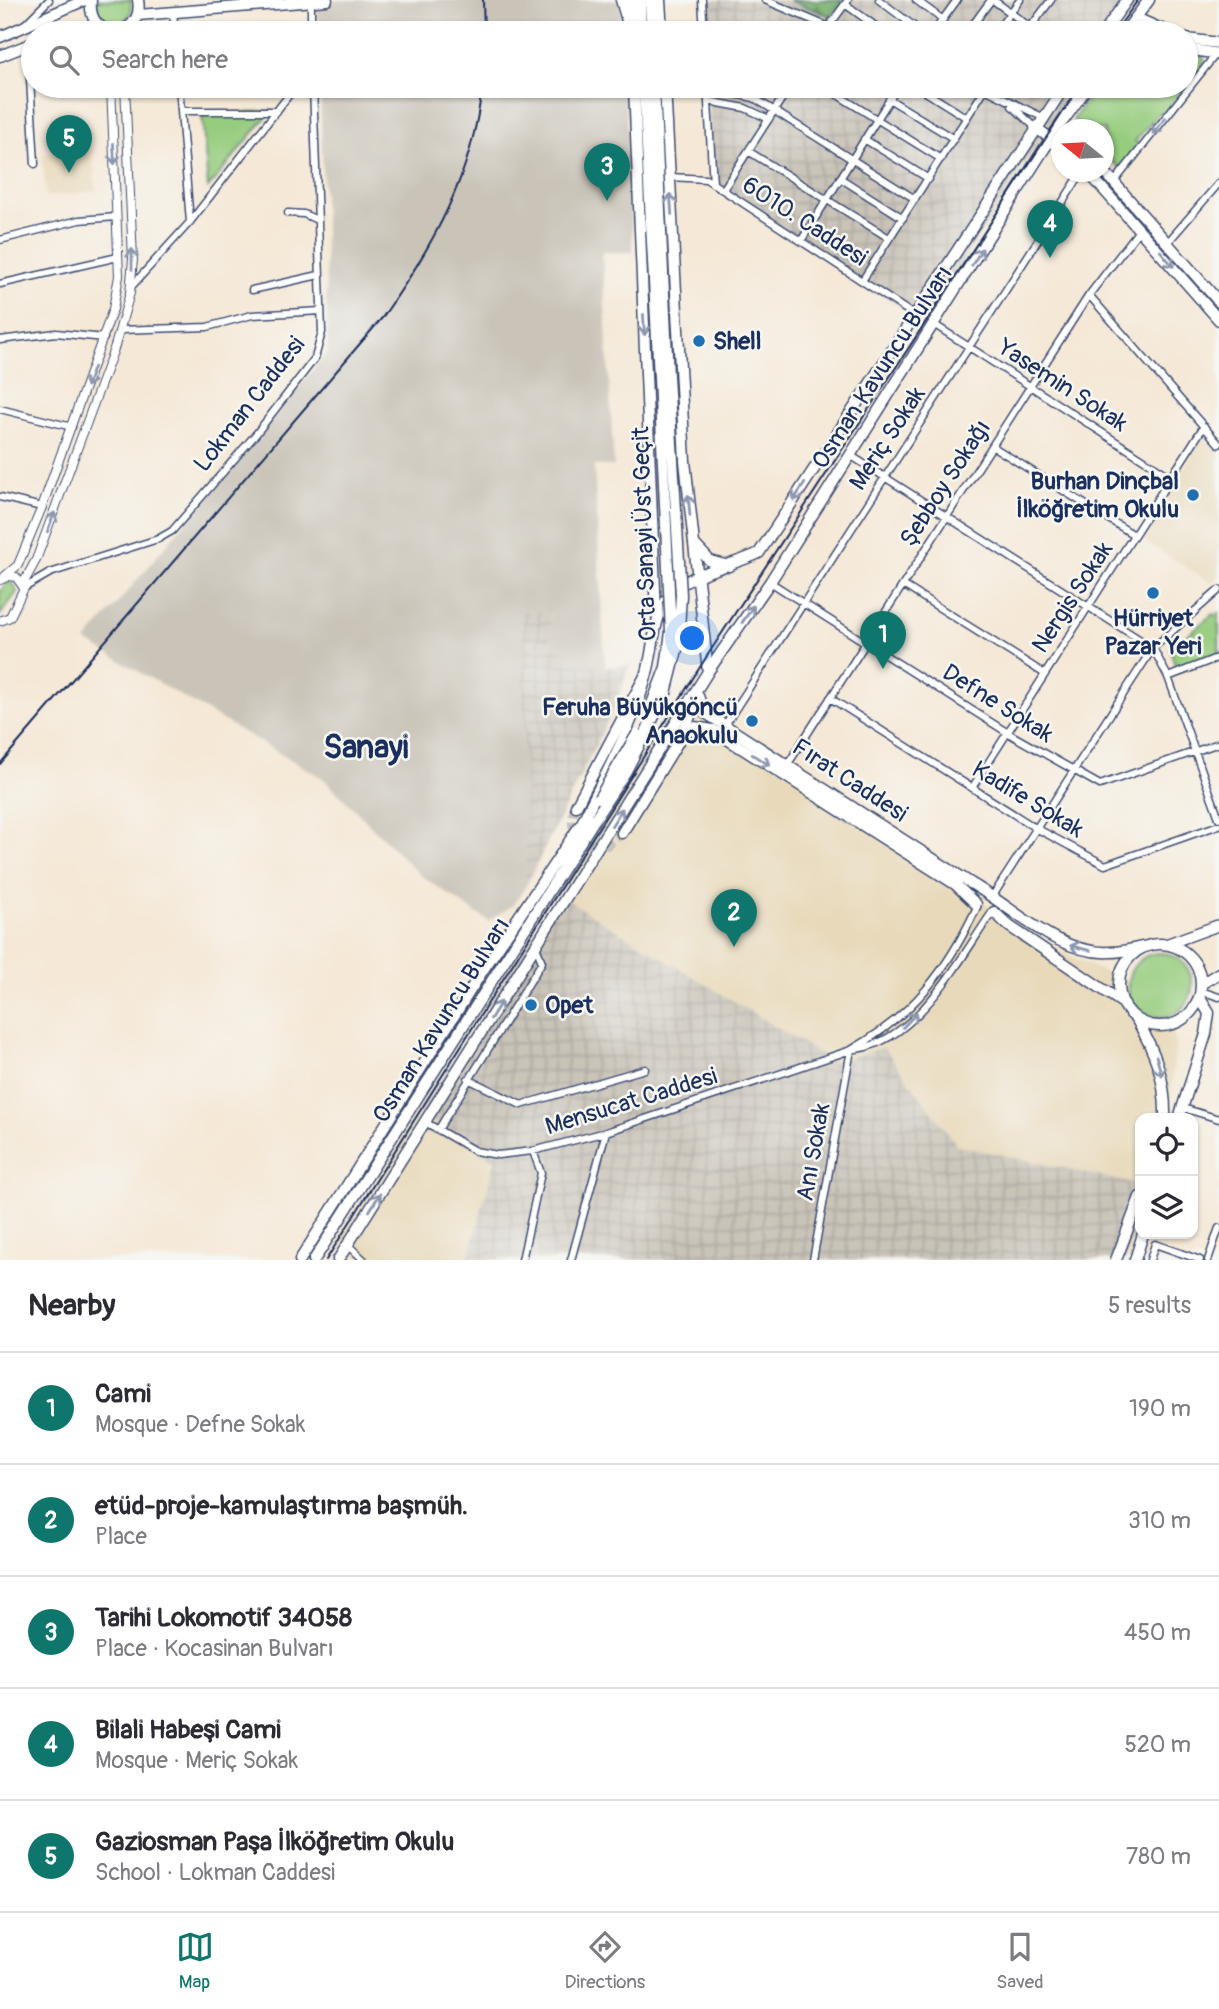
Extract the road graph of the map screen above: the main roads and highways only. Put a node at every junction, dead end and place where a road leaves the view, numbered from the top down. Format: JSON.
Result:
{"nodes":[{"id":1,"x":85,"y":0,"type":"edge"},
{"id":2,"x":91,"y":0,"type":"edge"},
{"id":3,"x":138,"y":0,"type":"edge"},
{"id":4,"x":327,"y":0,"type":"edge"},
{"id":5,"x":621,"y":0,"type":"edge"},
{"id":6,"x":630,"y":0,"type":"edge"},
{"id":7,"x":640,"y":0,"type":"edge"},
{"id":8,"x":650,"y":0,"type":"edge"},
{"id":9,"x":660,"y":0,"type":"edge"},
{"id":10,"x":1149,"y":0,"type":"edge"},
{"id":11,"x":311,"y":1,"type":"edge"},
{"id":12,"x":1121,"y":2,"type":"edge"},
{"id":13,"x":138,"y":15,"type":"junction"},
{"id":14,"x":1136,"y":18,"type":"junction"},
{"id":15,"x":40,"y":21,"type":"edge"},
{"id":16,"x":96,"y":21,"type":"edge"},
{"id":17,"x":134,"y":21,"type":"edge"},
{"id":18,"x":627,"y":21,"type":"edge"},
{"id":19,"x":631,"y":21,"type":"edge"},
{"id":20,"x":641,"y":21,"type":"edge"},
{"id":21,"x":651,"y":21,"type":"edge"},
{"id":22,"x":661,"y":21,"type":"edge"},
{"id":23,"x":1110,"y":21,"type":"edge"},
{"id":24,"x":1134,"y":21,"type":"edge"},
{"id":25,"x":1143,"y":21,"type":"edge"},
{"id":26,"x":21,"y":30,"type":"edge"},
{"id":27,"x":0,"y":37,"type":"edge"},
{"id":28,"x":1198,"y":42,"type":"edge"},
{"id":29,"x":21,"y":48,"type":"edge"},
{"id":30,"x":1198,"y":49,"type":"edge"},
{"id":31,"x":1218,"y":50,"type":"edge"},
{"id":32,"x":0,"y":56,"type":"edge"},
{"id":33,"x":634,"y":98,"type":"edge"},
{"id":34,"x":645,"y":98,"type":"edge"},
{"id":35,"x":661,"y":98,"type":"edge"},
{"id":36,"x":662,"y":98,"type":"edge"},
{"id":37,"x":1056,"y":98,"type":"edge"},
{"id":38,"x":1079,"y":98,"type":"edge"},
{"id":39,"x":1065,"y":119,"type":"edge"},
{"id":40,"x":1039,"y":122,"type":"junction"},
{"id":41,"x":1051,"y":129,"type":"edge"},
{"id":42,"x":1051,"y":141,"type":"edge"},
{"id":43,"x":1114,"y":180,"type":"edge"},
{"id":44,"x":1097,"y":182,"type":"edge"},
{"id":45,"x":674,"y":249,"type":"junction"},
{"id":46,"x":641,"y":271,"type":"junction"},
{"id":47,"x":1219,"y":302,"type":"edge"},
{"id":48,"x":661,"y":311,"type":"junction"},
{"id":49,"x":1219,"y":320,"type":"edge"},
{"id":50,"x":692,"y":538,"type":"junction"},
{"id":51,"x":694,"y":556,"type":"junction"},
{"id":52,"x":656,"y":559,"type":"junction"},
{"id":53,"x":732,"y":566,"type":"junction"},
{"id":54,"x":697,"y":576,"type":"junction"},
{"id":55,"x":669,"y":596,"type":"junction"},
{"id":56,"x":702,"y":612,"type":"junction"},
{"id":57,"x":656,"y":623,"type":"junction"},
{"id":58,"x":648,"y":670,"type":"junction"},
{"id":59,"x":709,"y":670,"type":"junction"},
{"id":60,"x":698,"y":696,"type":"junction"},
{"id":61,"x":681,"y":737,"type":"junction"},
{"id":62,"x":602,"y":800,"type":"junction"},
{"id":63,"x":576,"y":806,"type":"tunnel mouth"},
{"id":64,"x":580,"y":827,"type":"junction"},
{"id":65,"x":622,"y":833,"type":"tunnel mouth"},
{"id":66,"x":993,"y":896,"type":"junction"},
{"id":67,"x":977,"y":905,"type":"junction"},
{"id":68,"x":992,"y":913,"type":"junction"},
{"id":69,"x":1219,"y":925,"type":"edge"},
{"id":70,"x":1167,"y":944,"type":"junction"},
{"id":71,"x":1148,"y":946,"type":"junction"},
{"id":72,"x":1219,"y":973,"type":"edge"},
{"id":73,"x":1200,"y":991,"type":"junction"},
{"id":74,"x":1124,"y":1003,"type":"junction"},
{"id":75,"x":1136,"y":1018,"type":"junction"},
{"id":76,"x":1165,"y":1113,"type":"edge"},
{"id":77,"x":1181,"y":1113,"type":"edge"},
{"id":78,"x":1135,"y":1210,"type":"edge"},
{"id":79,"x":1141,"y":1239,"type":"edge"},
{"id":80,"x":1120,"y":1247,"type":"junction"},
{"id":81,"x":300,"y":1260,"type":"edge"},
{"id":82,"x":314,"y":1260,"type":"edge"},
{"id":83,"x":338,"y":1260,"type":"edge"},
{"id":84,"x":1116,"y":1260,"type":"edge"},
{"id":85,"x":1123,"y":1260,"type":"edge"},
{"id":86,"x":1135,"y":1260,"type":"edge"}],
"edges":[{"from":1,"to":15,"type":"main road"},
{"from":2,"to":16,"type":"main road"},
{"from":3,"to":13,"type":"main road"},
{"from":4,"to":11,"type":"main road"},
{"from":5,"to":18,"type":"main road"},
{"from":6,"to":19,"type":"main road"},
{"from":7,"to":20,"type":"main road"},
{"from":8,"to":21,"type":"main road"},
{"from":9,"to":22,"type":"main road"},
{"from":10,"to":14,"type":"main road"},
{"from":11,"to":13,"type":"main road"},
{"from":12,"to":23,"type":"main road"},
{"from":13,"to":17,"type":"main road"},
{"from":14,"to":24,"type":"main road"},
{"from":14,"to":25,"type":"main road"},
{"from":26,"to":27,"type":"main road"},
{"from":28,"to":31,"type":"main road"},
{"from":29,"to":32,"type":"main road"},
{"from":30,"to":31,"type":"main road"},
{"from":33,"to":46,"type":"main road"},
{"from":34,"to":48,"type":"main road"},
{"from":35,"to":48,"type":"main road"},
{"from":45,"to":36,"type":"main road","one_way":true},
{"from":37,"to":40,"type":"main road","name":"Osman Kavuncu Bulvarı"},
{"from":38,"to":39,"type":"main road","name":"Osman Kavuncu Bulvarı"},
{"from":40,"to":41,"type":"main road"},
{"from":40,"to":53,"type":"main road","name":"Osman Kavuncu Bulvarı","one_way":true},
{"from":59,"to":42,"type":"main road","name":"Osman Kavuncu Bulvarı","one_way":true},
{"from":43,"to":47,"type":"main road"},
{"from":44,"to":49,"type":"main road","one_way":true},
{"from":45,"to":48,"type":"main road"},
{"from":50,"to":45,"type":"main road","one_way":true},
{"from":46,"to":48,"type":"main road"},
{"from":46,"to":52,"type":"main road","one_way":true},
{"from":48,"to":62,"type":"main road","name":"Orta Sanayi Üst Geçit","bridge":true},
{"from":50,"to":51,"type":"main road"},
{"from":50,"to":53,"type":"main road"},
{"from":51,"to":52,"type":"main road"},
{"from":51,"to":54,"type":"main road"},
{"from":52,"to":57,"type":"main road"},
{"from":53,"to":54,"type":"main road"},
{"from":54,"to":55,"type":"main road"},
{"from":54,"to":56,"type":"main road"},
{"from":55,"to":56,"type":"main road"},
{"from":55,"to":57,"type":"main road"},
{"from":56,"to":59,"type":"main road"},
{"from":57,"to":58,"type":"main road"},
{"from":58,"to":63,"type":"main road"},
{"from":58,"to":64,"type":"main road"},
{"from":59,"to":60,"type":"main road"},
{"from":83,"to":59,"type":"main road","one_way":true},
{"from":60,"to":61,"type":"main road"},
{"from":60,"to":66,"type":"main road","name":"Fırat Caddesi"},
{"from":61,"to":65,"type":"main road"},
{"from":61,"to":67,"type":"main road","name":"Fırat Caddesi","one_way":true},
{"from":62,"to":64,"type":"main road"},
{"from":62,"to":82,"type":"main road","name":"Osman Kavuncu Bulvarı"},
{"from":64,"to":81,"type":"main road","name":"Osman Kavuncu Bulvarı"},
{"from":66,"to":67,"type":"main road"},
{"from":66,"to":68,"type":"main road"},
{"from":71,"to":66,"type":"main road","name":"Fırat Caddesi","one_way":true},
{"from":67,"to":68,"type":"main road","name":"Fırat Caddesi"},
{"from":68,"to":74,"type":"main road"},
{"from":69,"to":70,"type":"main road"},
{"from":70,"to":71,"type":"main road"},
{"from":70,"to":73,"type":"main road"},
{"from":71,"to":74,"type":"main road"},
{"from":72,"to":73,"type":"main road"},
{"from":73,"to":75,"type":"main road"},
{"from":73,"to":77,"type":"main road"},
{"from":74,"to":75,"type":"main road"},
{"from":75,"to":76,"type":"main road","one_way":true},
{"from":78,"to":80,"type":"main road"},
{"from":79,"to":86,"type":"main road"},
{"from":80,"to":84,"type":"main road"},
{"from":80,"to":85,"type":"main road"}]}
